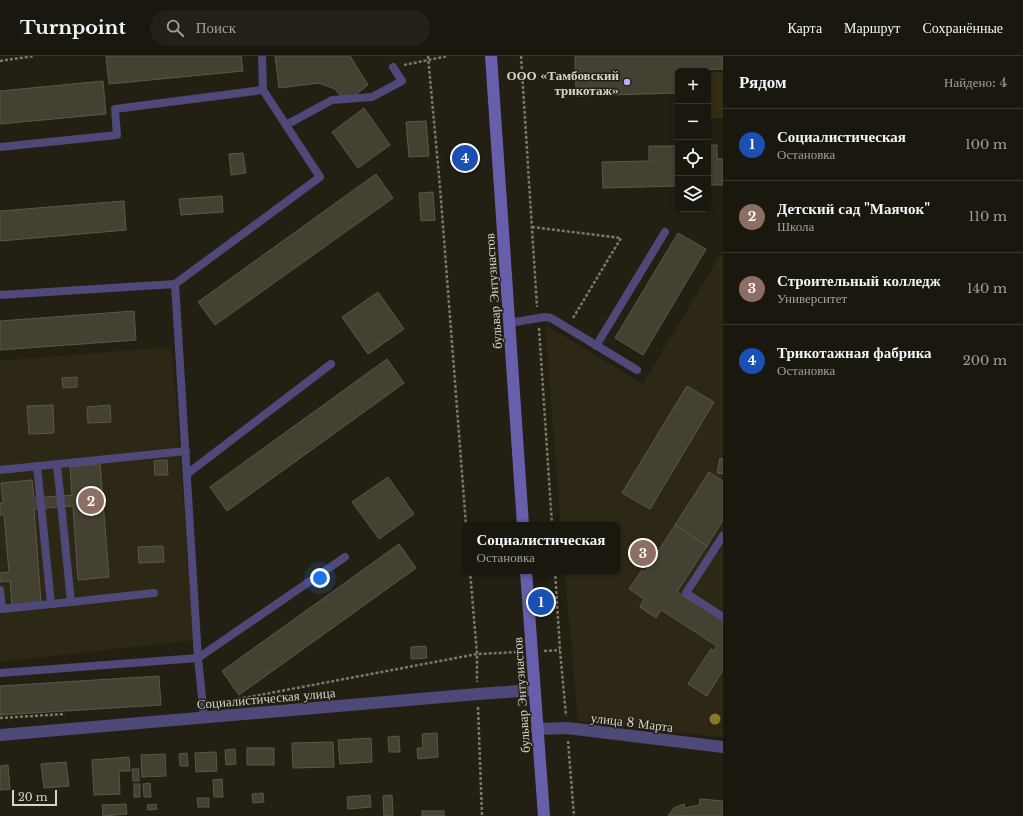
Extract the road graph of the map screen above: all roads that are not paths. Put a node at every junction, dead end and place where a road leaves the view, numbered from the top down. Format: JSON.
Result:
{"nodes":[{"id":1,"x":262,"y":56,"type":"edge"},
{"id":2,"x":491,"y":56,"type":"edge"},
{"id":3,"x":393,"y":67,"type":"road end"},
{"id":4,"x":263,"y":90,"type":"junction"},
{"id":5,"x":286,"y":125,"type":"junction"},
{"id":6,"x":0,"y":147,"type":"edge"},
{"id":7,"x":665,"y":232,"type":"dead end"},
{"id":8,"x":175,"y":284,"type":"junction"},
{"id":9,"x":0,"y":295,"type":"edge"},
{"id":10,"x":509,"y":323,"type":"junction"},
{"id":11,"x":596,"y":346,"type":"junction"},
{"id":12,"x":331,"y":364,"type":"dead end"},
{"id":13,"x":637,"y":370,"type":"dead end"},
{"id":14,"x":186,"y":450,"type":"junction"},
{"id":15,"x":57,"y":464,"type":"junction"},
{"id":16,"x":37,"y":466,"type":"junction"},
{"id":17,"x":0,"y":470,"type":"edge"},
{"id":18,"x":188,"y":474,"type":"junction"},
{"id":19,"x":523,"y":522,"type":"edge"},
{"id":20,"x":723,"y":536,"type":"edge"},
{"id":21,"x":345,"y":557,"type":"dead end"},
{"id":22,"x":526,"y":574,"type":"edge"},
{"id":23,"x":0,"y":590,"type":"edge"},
{"id":24,"x":154,"y":593,"type":"dead end"},
{"id":25,"x":71,"y":602,"type":"junction"},
{"id":26,"x":51,"y":604,"type":"junction"},
{"id":27,"x":723,"y":617,"type":"edge"},
{"id":28,"x":198,"y":658,"type":"junction"},
{"id":29,"x":0,"y":674,"type":"edge"},
{"id":30,"x":534,"y":690,"type":"junction"},
{"id":31,"x":204,"y":717,"type":"junction"},
{"id":32,"x":537,"y":729,"type":"junction"},
{"id":33,"x":0,"y":735,"type":"edge"},
{"id":34,"x":723,"y":747,"type":"edge"},
{"id":35,"x":544,"y":816,"type":"edge"}],
"edges":[{"from":1,"to":4,"type":"lane"},
{"from":2,"to":10,"type":"main road","name":"бульвар Энтузиастов"},
{"from":3,"to":5,"type":"lane"},
{"from":4,"to":5,"type":"lane"},
{"from":4,"to":6,"type":"lane"},
{"from":5,"to":8,"type":"lane"},
{"from":7,"to":11,"type":"lane"},
{"from":8,"to":9,"type":"lane"},
{"from":8,"to":14,"type":"lane"},
{"from":10,"to":11,"type":"lane"},
{"from":10,"to":19,"type":"main road","name":"бульвар Энтузиастов"},
{"from":11,"to":13,"type":"lane"},
{"from":12,"to":18,"type":"lane"},
{"from":14,"to":15,"type":"lane"},
{"from":14,"to":18,"type":"lane"},
{"from":15,"to":16,"type":"lane"},
{"from":15,"to":25,"type":"lane"},
{"from":16,"to":17,"type":"lane"},
{"from":16,"to":26,"type":"lane"},
{"from":18,"to":28,"type":"lane"},
{"from":20,"to":27,"type":"lane"},
{"from":21,"to":28,"type":"lane"},
{"from":22,"to":30,"type":"main road","name":"бульвар Энтузиастов"},
{"from":23,"to":26,"type":"lane"},
{"from":24,"to":25,"type":"lane"},
{"from":25,"to":26,"type":"lane"},
{"from":28,"to":29,"type":"lane"},
{"from":28,"to":31,"type":"lane"},
{"from":30,"to":31,"type":"street","name":"Социалистическая улица"},
{"from":30,"to":32,"type":"main road","name":"бульвар Энтузиастов"},
{"from":31,"to":33,"type":"street","name":"Социалистическая улица"},
{"from":32,"to":34,"type":"street","name":"улица 8 Марта"},
{"from":32,"to":35,"type":"main road","name":"бульвар Энтузиастов"}]}
